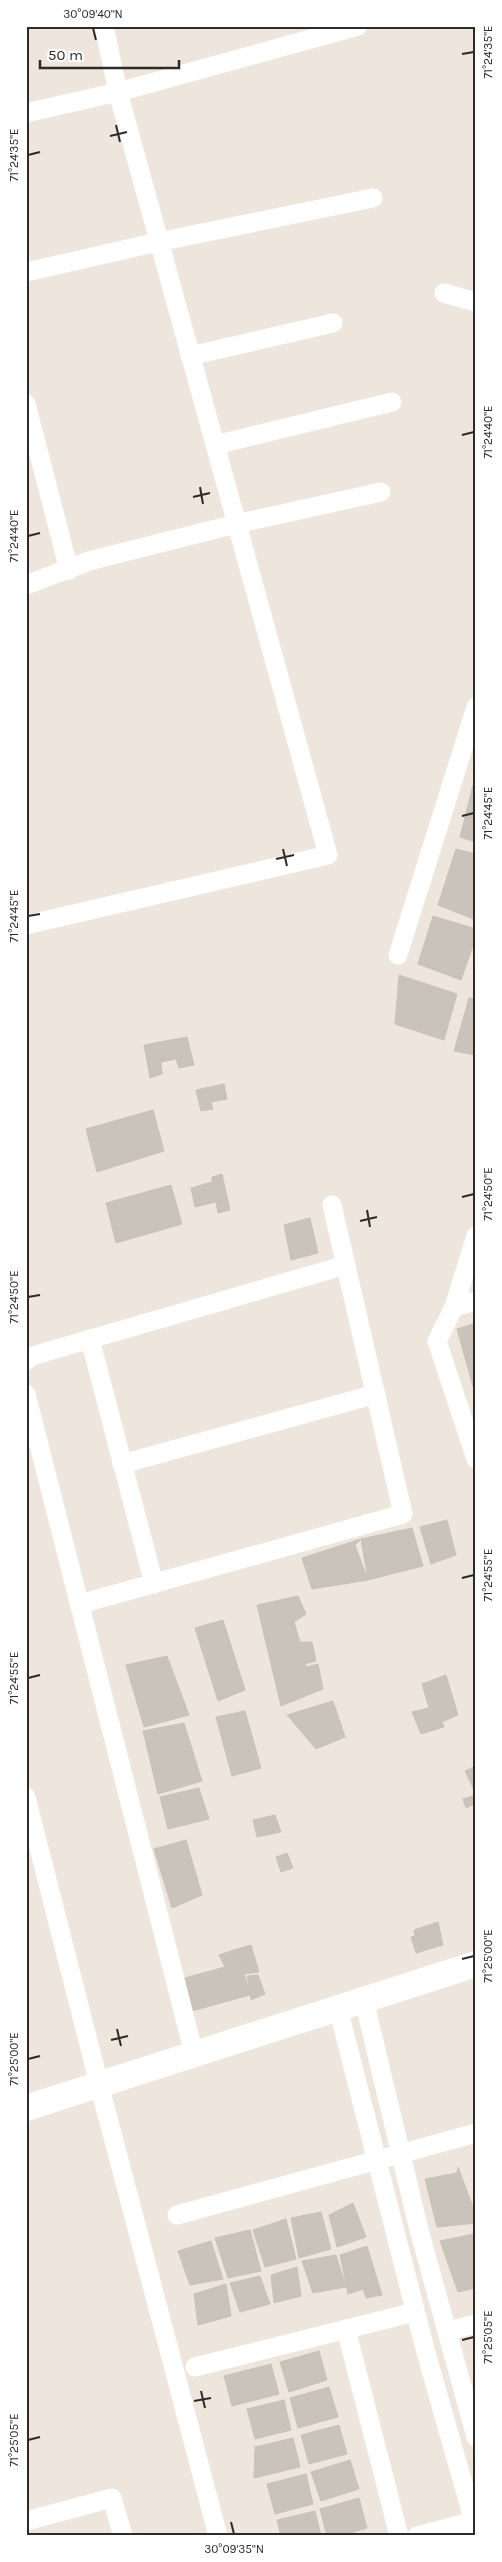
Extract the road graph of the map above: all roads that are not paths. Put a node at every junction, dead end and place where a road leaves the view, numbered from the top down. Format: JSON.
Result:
{"nodes":[{"id":1,"x":104,"y":26,"type":"edge"},
{"id":2,"x":358,"y":26,"type":"edge"},
{"id":3,"x":118,"y":92,"type":"junction"},
{"id":4,"x":26,"y":113,"type":"edge"},
{"id":5,"x":373,"y":198,"type":"dead end"},
{"id":6,"x":158,"y":242,"type":"junction"},
{"id":7,"x":26,"y":272,"type":"edge"},
{"id":8,"x":444,"y":293,"type":"dead end"},
{"id":9,"x":476,"y":302,"type":"edge"},
{"id":10,"x":333,"y":322,"type":"dead end"},
{"id":11,"x":190,"y":356,"type":"junction"},
{"id":12,"x":392,"y":402,"type":"dead end"},
{"id":13,"x":26,"y":404,"type":"edge"},
{"id":14,"x":215,"y":445,"type":"junction"},
{"id":15,"x":381,"y":492,"type":"dead end"},
{"id":16,"x":236,"y":524,"type":"junction"},
{"id":17,"x":69,"y":570,"type":"junction"},
{"id":18,"x":26,"y":585,"type":"edge"},
{"id":19,"x":476,"y":706,"type":"edge"},
{"id":20,"x":26,"y":925,"type":"edge"},
{"id":21,"x":398,"y":954,"type":"dead end"},
{"id":22,"x":332,"y":1205,"type":"dead end"},
{"id":23,"x":476,"y":1236,"type":"edge"},
{"id":24,"x":346,"y":1265,"type":"junction"},
{"id":25,"x":476,"y":1300,"type":"edge"},
{"id":26,"x":454,"y":1307,"type":"junction"},
{"id":27,"x":90,"y":1339,"type":"junction"},
{"id":28,"x":26,"y":1361,"type":"edge"},
{"id":29,"x":26,"y":1394,"type":"edge"},
{"id":30,"x":376,"y":1394,"type":"junction"},
{"id":31,"x":476,"y":1459,"type":"edge"},
{"id":32,"x":122,"y":1464,"type":"junction"},
{"id":33,"x":154,"y":1584,"type":"junction"},
{"id":34,"x":80,"y":1604,"type":"junction"},
{"id":35,"x":26,"y":1797,"type":"edge"},
{"id":36,"x":476,"y":1964,"type":"edge"},
{"id":37,"x":364,"y":2000,"type":"junction"},
{"id":38,"x":338,"y":2008,"type":"junction"},
{"id":39,"x":194,"y":2054,"type":"junction"},
{"id":40,"x":99,"y":2084,"type":"junction"},
{"id":41,"x":26,"y":2108,"type":"edge"},
{"id":42,"x":476,"y":2132,"type":"edge"},
{"id":43,"x":400,"y":2153,"type":"junction"},
{"id":44,"x":376,"y":2160,"type":"junction"},
{"id":45,"x":177,"y":2215,"type":"dead end"},
{"id":46,"x":415,"y":2312,"type":"junction"},
{"id":47,"x":476,"y":2324,"type":"edge"},
{"id":48,"x":346,"y":2329,"type":"junction"},
{"id":49,"x":447,"y":2332,"type":"junction"},
{"id":50,"x":195,"y":2367,"type":"dead end"},
{"id":51,"x":476,"y":2437,"type":"edge"},
{"id":52,"x":26,"y":2521,"type":"edge"},
{"id":53,"x":475,"y":2525,"type":"edge"},
{"id":54,"x":123,"y":2536,"type":"edge"},
{"id":55,"x":218,"y":2536,"type":"edge"},
{"id":56,"x":399,"y":2536,"type":"edge"},
{"id":57,"x":417,"y":2536,"type":"edge"}],
"edges":[{"from":1,"to":3,"type":"street"},
{"from":2,"to":3,"type":"street"},
{"from":3,"to":4,"type":"street"},
{"from":3,"to":6,"type":"street"},
{"from":5,"to":6,"type":"street"},
{"from":6,"to":7,"type":"street"},
{"from":6,"to":11,"type":"street"},
{"from":8,"to":9,"type":"street"},
{"from":10,"to":11,"type":"street"},
{"from":11,"to":14,"type":"street"},
{"from":12,"to":14,"type":"street"},
{"from":13,"to":17,"type":"street"},
{"from":14,"to":16,"type":"street"},
{"from":15,"to":16,"type":"street"},
{"from":16,"to":17,"type":"street"},
{"from":16,"to":20,"type":"street"},
{"from":17,"to":18,"type":"street"},
{"from":19,"to":21,"type":"street"},
{"from":22,"to":24,"type":"street"},
{"from":23,"to":26,"type":"street"},
{"from":24,"to":27,"type":"street"},
{"from":24,"to":30,"type":"street"},
{"from":25,"to":26,"type":"street"},
{"from":26,"to":31,"type":"street"},
{"from":27,"to":28,"type":"street"},
{"from":27,"to":32,"type":"street"},
{"from":29,"to":34,"type":"street"},
{"from":30,"to":32,"type":"street"},
{"from":30,"to":33,"type":"street"},
{"from":32,"to":33,"type":"street"},
{"from":33,"to":34,"type":"street"},
{"from":34,"to":39,"type":"street"},
{"from":35,"to":40,"type":"street"},
{"from":36,"to":37,"type":"main road"},
{"from":37,"to":38,"type":"main road"},
{"from":37,"to":43,"type":"street"},
{"from":38,"to":39,"type":"main road"},
{"from":38,"to":44,"type":"street"},
{"from":39,"to":40,"type":"main road"},
{"from":40,"to":41,"type":"main road"},
{"from":40,"to":55,"type":"street"},
{"from":42,"to":43,"type":"street"},
{"from":43,"to":44,"type":"street"},
{"from":43,"to":49,"type":"street"},
{"from":44,"to":45,"type":"street"},
{"from":44,"to":46,"type":"street"},
{"from":46,"to":48,"type":"street"},
{"from":46,"to":53,"type":"street"},
{"from":47,"to":49,"type":"street"},
{"from":48,"to":50,"type":"street"},
{"from":48,"to":56,"type":"street"},
{"from":49,"to":51,"type":"street"},
{"from":52,"to":54,"type":"street"},
{"from":53,"to":57,"type":"street"}]}
